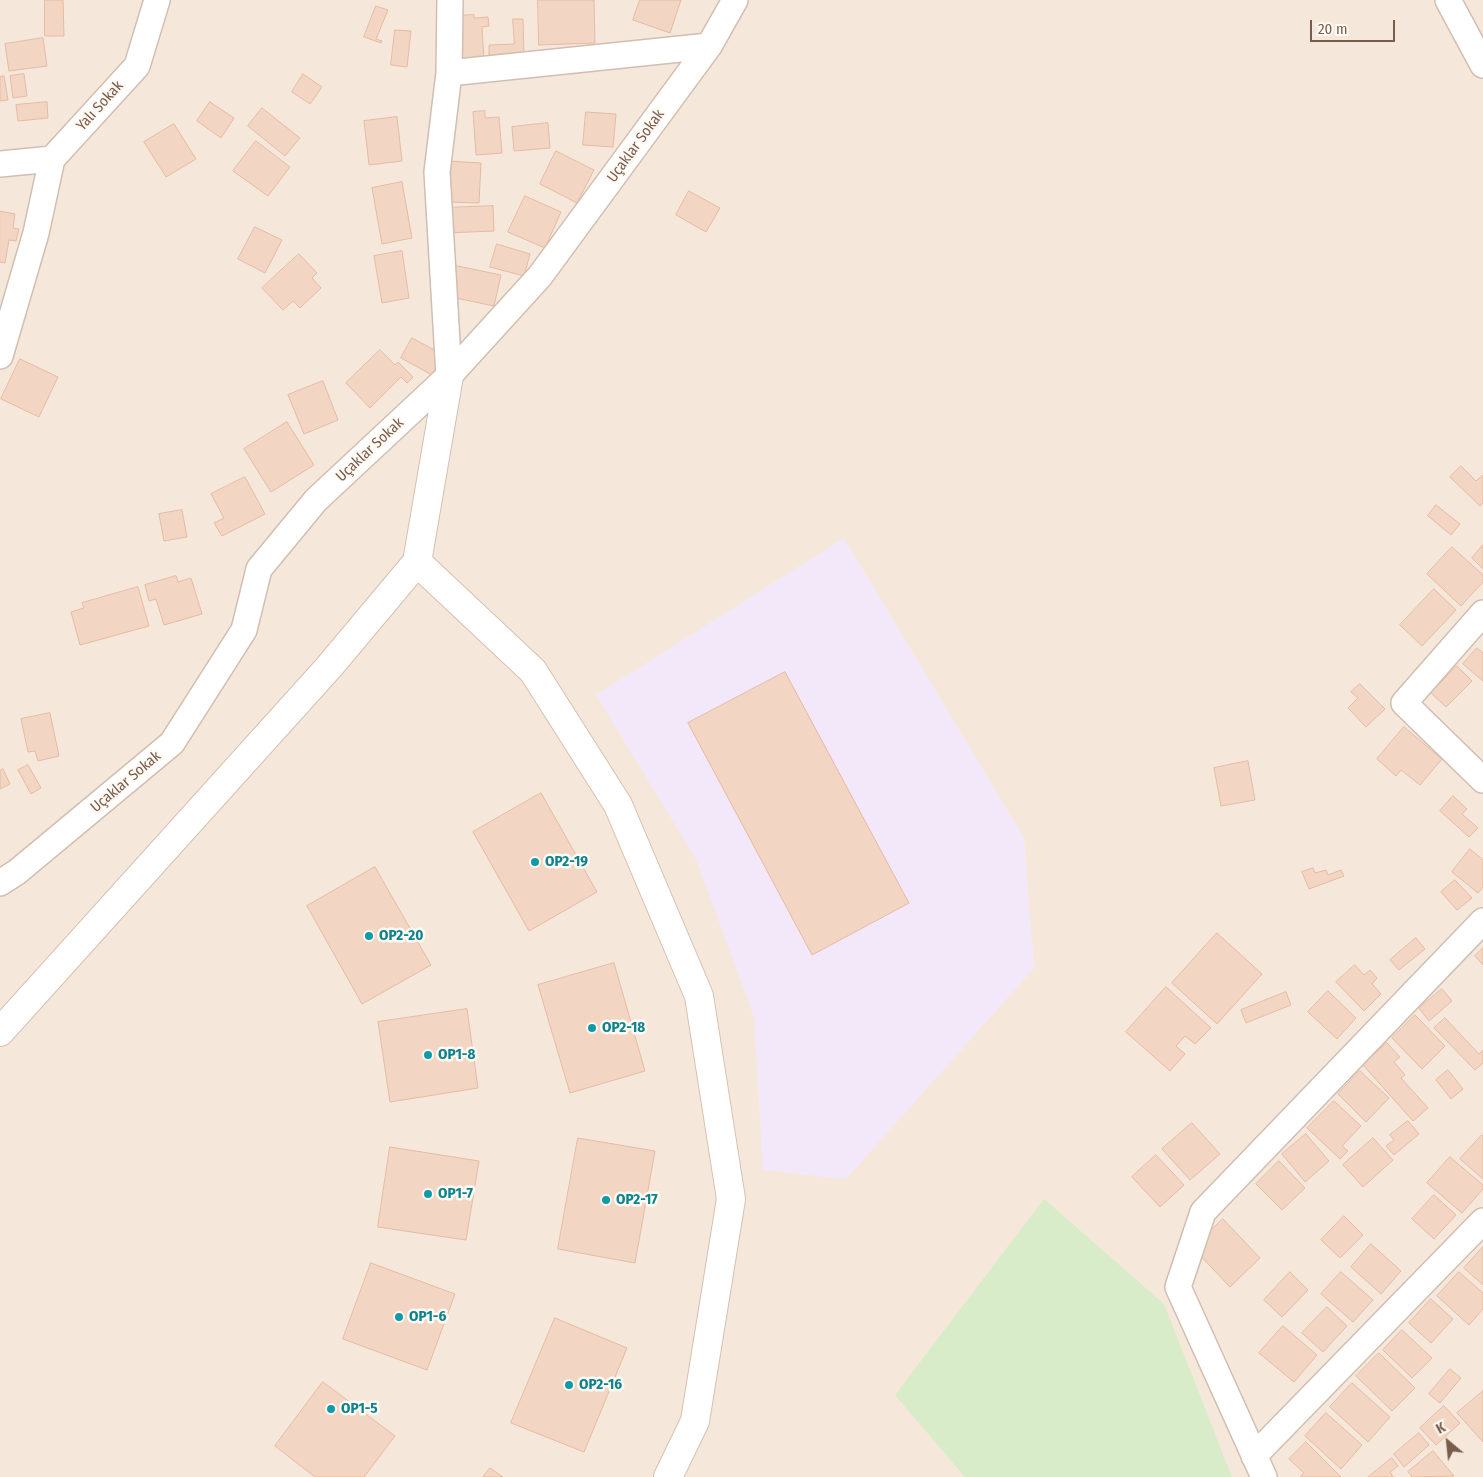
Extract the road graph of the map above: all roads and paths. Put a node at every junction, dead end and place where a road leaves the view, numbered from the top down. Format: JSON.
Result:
{"nodes":[{"id":1,"x":157,"y":0,"type":"edge"},
{"id":2,"x":450,"y":0,"type":"edge"},
{"id":3,"x":735,"y":0,"type":"edge"},
{"id":4,"x":1448,"y":0,"type":"edge"},
{"id":5,"x":709,"y":46,"type":"junction"},
{"id":6,"x":1483,"y":65,"type":"edge"},
{"id":7,"x":449,"y":73,"type":"junction"},
{"id":8,"x":52,"y":159,"type":"junction"},
{"id":9,"x":0,"y":164,"type":"edge"},
{"id":10,"x":0,"y":356,"type":"edge"},
{"id":11,"x":449,"y":376,"type":"junction"},
{"id":12,"x":417,"y":562,"type":"junction"},
{"id":13,"x":1483,"y":612,"type":"edge"},
{"id":14,"x":1483,"y":780,"type":"edge"},
{"id":15,"x":0,"y":883,"type":"edge"},
{"id":16,"x":1483,"y":921,"type":"edge"},
{"id":17,"x":0,"y":1032,"type":"edge"},
{"id":18,"x":1483,"y":1221,"type":"edge"},
{"id":19,"x":1259,"y":1466,"type":"edge"},
{"id":20,"x":668,"y":1477,"type":"edge"}],
"edges":[{"from":1,"to":8,"type":"street","name":"Yalı Sokak"},
{"from":2,"to":7,"type":"street"},
{"from":3,"to":5,"type":"street","name":"Uçaklar Sokak"},
{"from":4,"to":6,"type":"street"},
{"from":5,"to":7,"type":"street"},
{"from":5,"to":11,"type":"street","name":"Uçaklar Sokak"},
{"from":7,"to":11,"type":"street"},
{"from":8,"to":9,"type":"street"},
{"from":8,"to":10,"type":"street"},
{"from":11,"to":12,"type":"street"},
{"from":11,"to":15,"type":"street","name":"Uçaklar Sokak"},
{"from":12,"to":17,"type":"street"},
{"from":12,"to":20,"type":"street"},
{"from":13,"to":14,"type":"street"},
{"from":16,"to":19,"type":"street"},
{"from":18,"to":19,"type":"street"}]}
